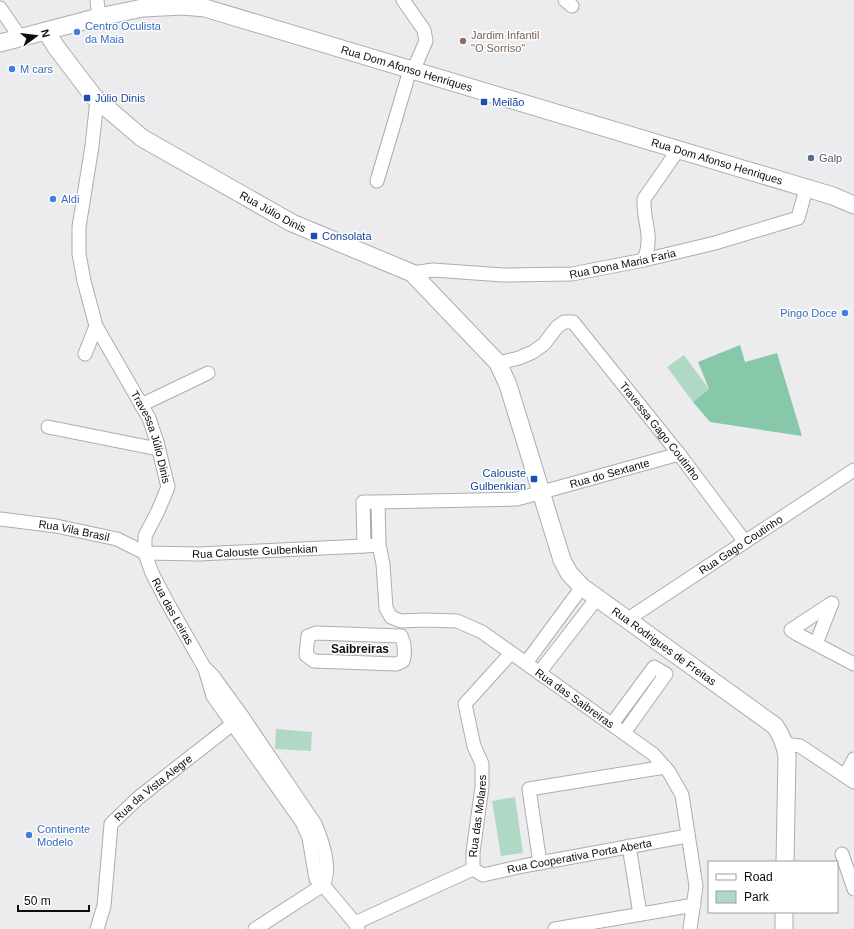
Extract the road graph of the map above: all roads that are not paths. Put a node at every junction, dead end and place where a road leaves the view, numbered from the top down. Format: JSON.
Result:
{"nodes":[{"id":1,"x":97,"y":0,"type":"edge"},
{"id":2,"x":403,"y":0,"type":"edge"},
{"id":3,"x":185,"y":3,"type":"edge"},
{"id":4,"x":0,"y":8,"type":"edge"},
{"id":5,"x":99,"y":17,"type":"junction"},
{"id":6,"x":46,"y":31,"type":"junction"},
{"id":7,"x":20,"y":37,"type":"junction"},
{"id":8,"x":0,"y":43,"type":"edge"},
{"id":9,"x":410,"y":70,"type":"junction"},
{"id":10,"x":97,"y":100,"type":"junction"},
{"id":11,"x":678,"y":150,"type":"junction"},
{"id":12,"x":377,"y":180,"type":"dead end"},
{"id":13,"x":806,"y":189,"type":"junction"},
{"id":14,"x":854,"y":205,"type":"edge"},
{"id":15,"x":644,"y":260,"type":"junction"},
{"id":16,"x":412,"y":273,"type":"junction"},
{"id":17,"x":96,"y":326,"type":"junction"},
{"id":18,"x":108,"y":348,"type":"junction"},
{"id":19,"x":498,"y":363,"type":"junction"},
{"id":20,"x":208,"y":373,"type":"dead end"},
{"id":21,"x":141,"y":405,"type":"junction"},
{"id":22,"x":520,"y":425,"type":"joint"},
{"id":23,"x":48,"y":427,"type":"dead end"},
{"id":24,"x":158,"y":449,"type":"junction"},
{"id":25,"x":679,"y":454,"type":"junction"},
{"id":26,"x":854,"y":470,"type":"edge"},
{"id":27,"x":540,"y":493,"type":"junction"},
{"id":28,"x":378,"y":502,"type":"junction"},
{"id":29,"x":0,"y":519,"type":"edge"},
{"id":30,"x":745,"y":542,"type":"junction"},
{"id":31,"x":379,"y":545,"type":"junction"},
{"id":32,"x":364,"y":546,"type":"junction"},
{"id":33,"x":145,"y":553,"type":"junction"},
{"id":34,"x":582,"y":587,"type":"junction"},
{"id":35,"x":597,"y":598,"type":"junction"},
{"id":36,"x":628,"y":619,"type":"junction"},
{"id":37,"x":406,"y":621,"type":"junction"},
{"id":38,"x":401,"y":636,"type":"junction"},
{"id":39,"x":816,"y":644,"type":"dead end"},
{"id":40,"x":511,"y":653,"type":"junction"},
{"id":41,"x":526,"y":663,"type":"junction"},
{"id":42,"x":854,"y":664,"type":"edge"},
{"id":43,"x":539,"y":673,"type":"junction"},
{"id":44,"x":237,"y":720,"type":"junction"},
{"id":45,"x":612,"y":724,"type":"junction"},
{"id":46,"x":624,"y":733,"type":"junction"},
{"id":47,"x":785,"y":744,"type":"junction"},
{"id":48,"x":854,"y":759,"type":"edge"},
{"id":49,"x":665,"y":767,"type":"junction"},
{"id":50,"x":850,"y":779,"type":"edge"},
{"id":51,"x":687,"y":836,"type":"junction"},
{"id":52,"x":629,"y":846,"type":"junction"},
{"id":53,"x":842,"y":854,"type":"dead end"},
{"id":54,"x":785,"y":861,"type":"edge"},
{"id":55,"x":540,"y":863,"type":"junction"},
{"id":56,"x":473,"y":869,"type":"junction"},
{"id":57,"x":323,"y":885,"type":"junction"},
{"id":58,"x":854,"y":889,"type":"edge"},
{"id":59,"x":694,"y":905,"type":"junction"},
{"id":60,"x":784,"y":913,"type":"edge"},
{"id":61,"x":640,"y":914,"type":"junction"},
{"id":62,"x":356,"y":926,"type":"edge"},
{"id":63,"x":97,"y":929,"type":"edge"},
{"id":64,"x":255,"y":929,"type":"edge"},
{"id":65,"x":555,"y":929,"type":"edge"},
{"id":66,"x":690,"y":929,"type":"edge"},
{"id":67,"x":784,"y":929,"type":"edge"}],
"edges":[{"from":1,"to":5,"type":"street"},
{"from":2,"to":9,"type":"street"},
{"from":3,"to":5,"type":"main road","name":"Rua Dom Afonso Henriques"},
{"from":3,"to":9,"type":"main road","name":"Rua Dom Afonso Henriques"},
{"from":4,"to":7,"type":"street"},
{"from":5,"to":6,"type":"main road","name":"Rua Dom Afonso Henriques"},
{"from":6,"to":7,"type":"main road","name":"Rua Dom Afonso Henriques"},
{"from":6,"to":10,"type":"main road","name":"Rua Júlio Dinis"},
{"from":7,"to":8,"type":"main road","name":"Rua Dom Afonso Henriques"},
{"from":9,"to":11,"type":"main road","name":"Rua Dom Afonso Henriques"},
{"from":9,"to":12,"type":"street"},
{"from":10,"to":16,"type":"main road","name":"Rua Júlio Dinis"},
{"from":10,"to":17,"type":"street","name":"Travessa Júlio Dinis"},
{"from":11,"to":13,"type":"main road","name":"Rua Dom Afonso Henriques"},
{"from":11,"to":15,"type":"street"},
{"from":13,"to":14,"type":"main road","name":"Rua Dom Afonso Henriques"},
{"from":13,"to":15,"type":"street","name":"Rua Dona Maria Faria"},
{"from":15,"to":16,"type":"street","name":"Rua Dona Maria Faria"},
{"from":16,"to":19,"type":"main road","name":"Rua Júlio Dinis"},
{"from":17,"to":18,"type":"street","name":"Travessa Júlio Dinis"},
{"from":17,"to":18,"type":"street"},
{"from":18,"to":21,"type":"street","name":"Travessa Júlio Dinis"},
{"from":19,"to":22,"type":"main road","name":"Rua Júlio Dinis"},
{"from":19,"to":25,"type":"street","name":"Travessa Gago Coutinho"},
{"from":20,"to":21,"type":"street"},
{"from":21,"to":24,"type":"street","name":"Travessa Júlio Dinis"},
{"from":22,"to":27,"type":"main road","name":"Rua Rodrigues de Freitas"},
{"from":23,"to":24,"type":"street"},
{"from":24,"to":33,"type":"street","name":"Travessa Júlio Dinis"},
{"from":25,"to":27,"type":"street","name":"Rua do Sextante"},
{"from":25,"to":30,"type":"street","name":"Travessa Gago Coutinho"},
{"from":26,"to":30,"type":"street","name":"Rua Gago Coutinho"},
{"from":27,"to":28,"type":"street"},
{"from":27,"to":34,"type":"main road","name":"Rua Rodrigues de Freitas"},
{"from":28,"to":31,"type":"street"},
{"from":28,"to":32,"type":"street"},
{"from":29,"to":33,"type":"street","name":"Rua Vila Brasil"},
{"from":30,"to":36,"type":"street","name":"Rua Gago Coutinho"},
{"from":31,"to":32,"type":"street","name":"Rua Calouste Gulbenkian"},
{"from":31,"to":37,"type":"street","name":"Rua das Saibreiras"},
{"from":32,"to":33,"type":"street","name":"Rua Calouste Gulbenkian"},
{"from":33,"to":44,"type":"street","name":"Rua das Leiras"},
{"from":34,"to":35,"type":"main road","name":"Rua Rodrigues de Freitas"},
{"from":34,"to":41,"type":"street"},
{"from":35,"to":36,"type":"main road","name":"Rua Rodrigues de Freitas"},
{"from":35,"to":43,"type":"street"},
{"from":36,"to":47,"type":"main road","name":"Rua Rodrigues de Freitas"},
{"from":37,"to":38,"type":"street"},
{"from":37,"to":40,"type":"street","name":"Rua das Saibreiras"},
{"from":38,"to":38,"type":"street"},
{"from":39,"to":42,"type":"street"},
{"from":40,"to":41,"type":"street","name":"Rua das Saibreiras"},
{"from":40,"to":56,"type":"street","name":"Rua das Molares"},
{"from":41,"to":43,"type":"street","name":"Rua das Saibreiras"},
{"from":43,"to":45,"type":"street","name":"Rua das Saibreiras"},
{"from":44,"to":57,"type":"street","name":"Rua das Leiras"},
{"from":44,"to":63,"type":"street","name":"Rua da Vista Alegre"},
{"from":45,"to":46,"type":"street","name":"Rua das Saibreiras"},
{"from":45,"to":46,"type":"street"},
{"from":46,"to":49,"type":"street","name":"Rua das Saibreiras"},
{"from":47,"to":50,"type":"street"},
{"from":47,"to":54,"type":"main road","name":"Rua Rodrigues de Freitas"},
{"from":48,"to":50,"type":"street"},
{"from":49,"to":51,"type":"street","name":"Rua das Saibreiras"},
{"from":49,"to":55,"type":"street"},
{"from":51,"to":52,"type":"street","name":"Rua Cooperativa Porta Aberta"},
{"from":51,"to":59,"type":"street","name":"Rua das Saibreiras"},
{"from":52,"to":55,"type":"street","name":"Rua Cooperativa Porta Aberta"},
{"from":52,"to":61,"type":"street"},
{"from":53,"to":58,"type":"street"},
{"from":55,"to":56,"type":"street","name":"Rua Cooperativa Porta Aberta"},
{"from":56,"to":62,"type":"street","name":"Rua das Molares"},
{"from":57,"to":62,"type":"street","name":"Rua das Leiras"},
{"from":57,"to":64,"type":"street"},
{"from":59,"to":61,"type":"street"},
{"from":59,"to":66,"type":"street","name":"Rua das Saibreiras"},
{"from":60,"to":67,"type":"main road"},
{"from":61,"to":65,"type":"street"}]}
